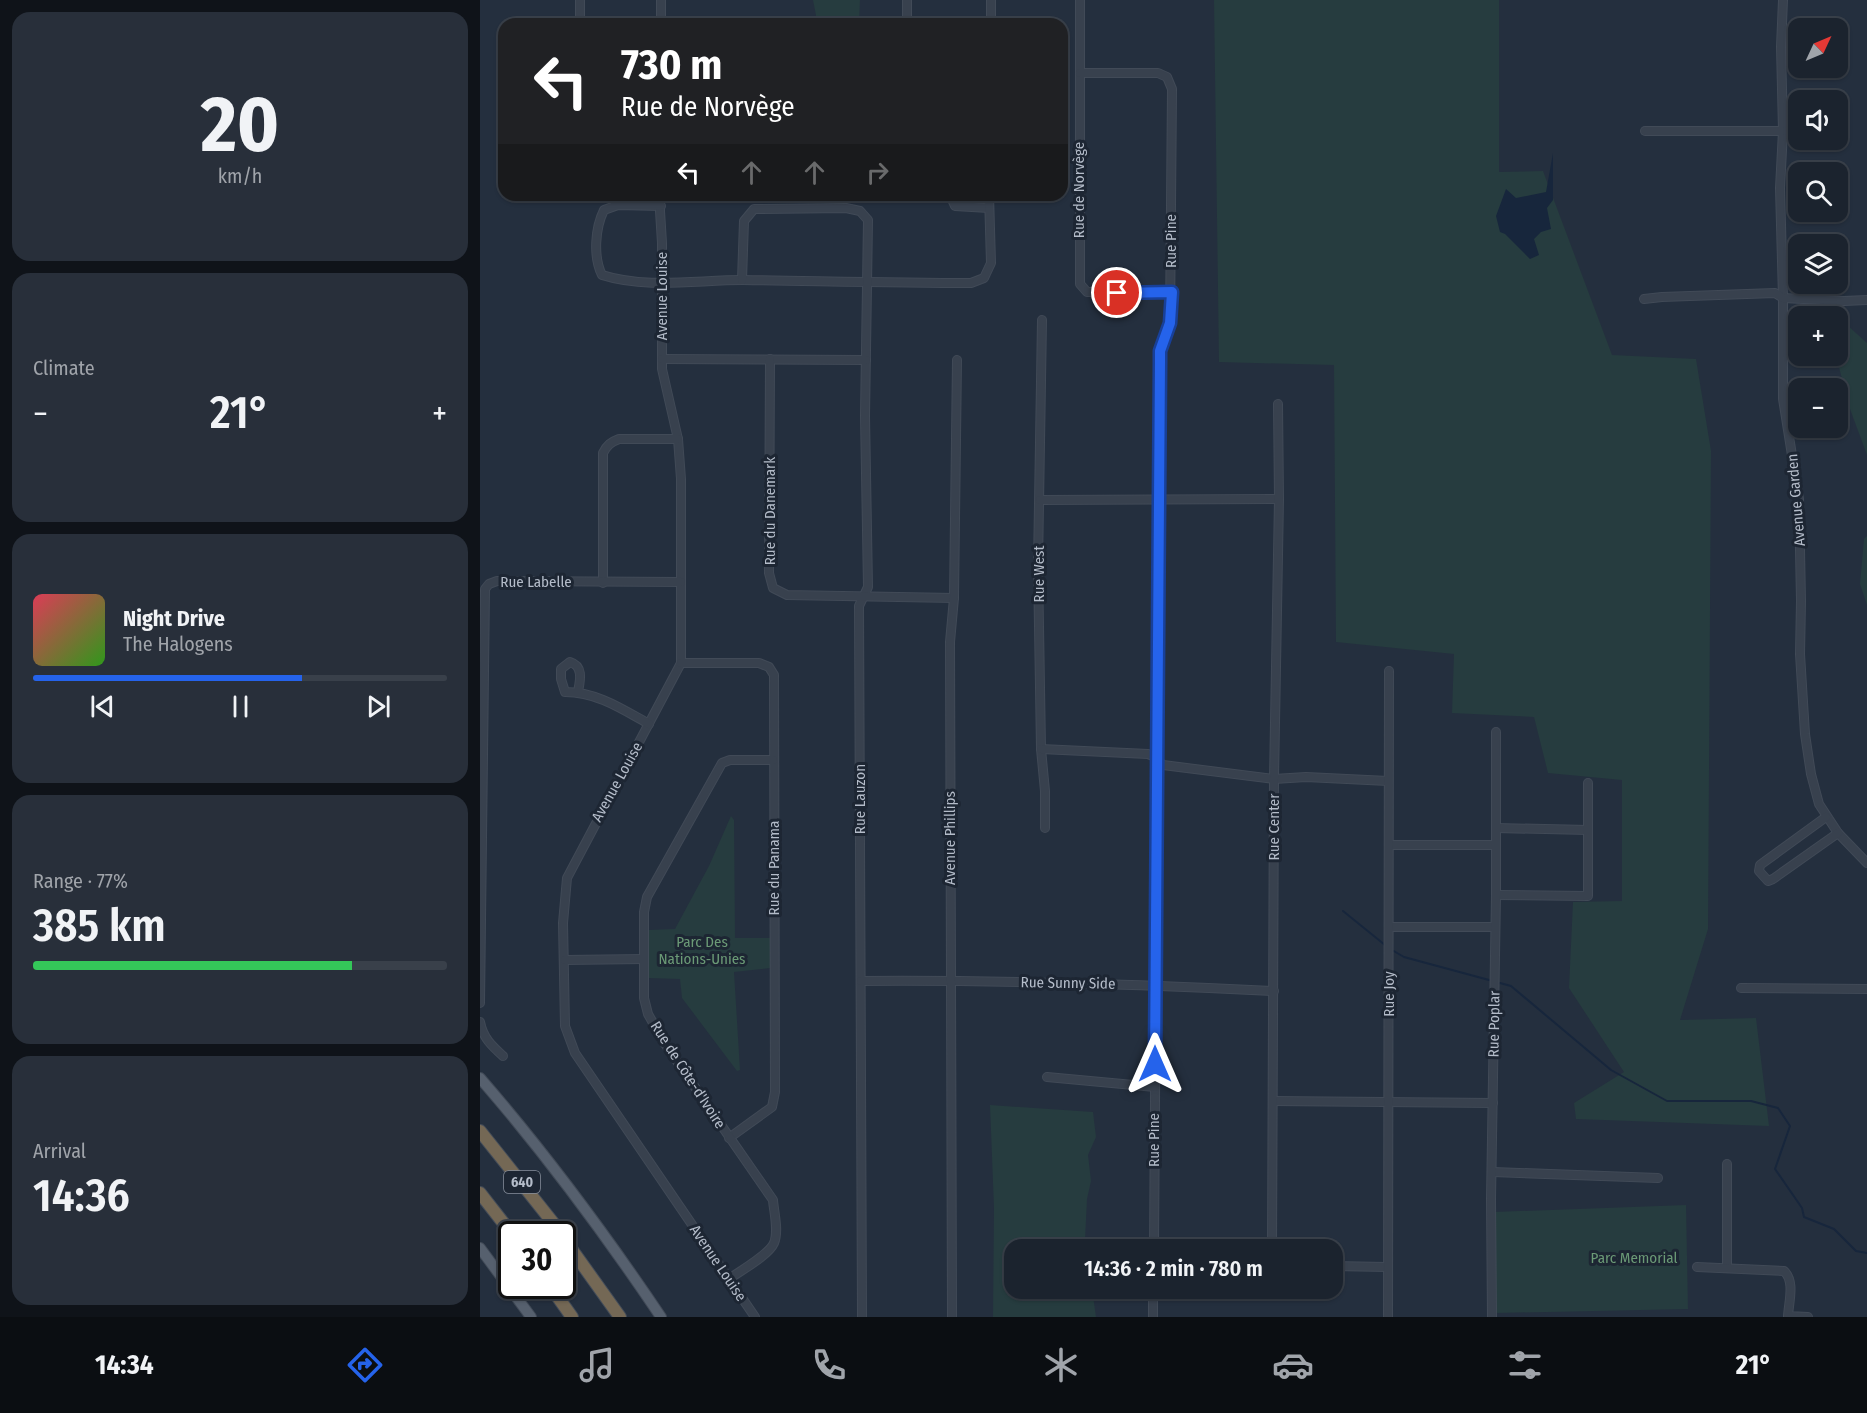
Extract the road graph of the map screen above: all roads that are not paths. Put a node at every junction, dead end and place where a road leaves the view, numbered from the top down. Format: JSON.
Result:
{"nodes":[{"id":1,"x":580,"y":0,"type":"edge"},
{"id":2,"x":661,"y":0,"type":"edge"},
{"id":3,"x":907,"y":0,"type":"edge"},
{"id":4,"x":991,"y":0,"type":"edge"},
{"id":5,"x":1080,"y":0,"type":"edge"},
{"id":6,"x":1783,"y":0,"type":"edge"},
{"id":7,"x":580,"y":18,"type":"edge"},
{"id":8,"x":661,"y":18,"type":"edge"},
{"id":9,"x":907,"y":18,"type":"edge"},
{"id":10,"x":991,"y":18,"type":"edge"},
{"id":11,"x":1080,"y":73,"type":"junction"},
{"id":12,"x":1645,"y":131,"type":"dead end"},
{"id":13,"x":1783,"y":131,"type":"junction"},
{"id":14,"x":661,"y":201,"type":"edge"},
{"id":15,"x":952,"y":201,"type":"edge"},
{"id":16,"x":989,"y":201,"type":"edge"},
{"id":17,"x":661,"y":206,"type":"junction"},
{"id":18,"x":989,"y":208,"type":"junction"},
{"id":19,"x":742,"y":280,"type":"junction"},
{"id":20,"x":662,"y":282,"type":"junction"},
{"id":21,"x":868,"y":283,"type":"junction"},
{"id":22,"x":1172,"y":292,"type":"junction"},
{"id":23,"x":1783,"y":298,"type":"junction"},
{"id":24,"x":1644,"y":299,"type":"dead end"},
{"id":25,"x":1867,"y":300,"type":"edge"},
{"id":26,"x":1042,"y":320,"type":"dead end"},
{"id":27,"x":662,"y":359,"type":"junction"},
{"id":28,"x":770,"y":359,"type":"junction"},
{"id":29,"x":867,"y":360,"type":"junction"},
{"id":30,"x":957,"y":360,"type":"dead end"},
{"id":31,"x":1278,"y":404,"type":"dead end"},
{"id":32,"x":678,"y":439,"type":"junction"},
{"id":33,"x":1279,"y":499,"type":"junction"},
{"id":34,"x":1040,"y":500,"type":"junction"},
{"id":35,"x":1158,"y":501,"type":"junction"},
{"id":36,"x":681,"y":582,"type":"junction"},
{"id":37,"x":603,"y":583,"type":"junction"},
{"id":38,"x":863,"y":596,"type":"junction"},
{"id":39,"x":954,"y":598,"type":"junction"},
{"id":40,"x":681,"y":663,"type":"junction"},
{"id":41,"x":1389,"y":671,"type":"dead end"},
{"id":42,"x":578,"y":692,"type":"dead end"},
{"id":43,"x":649,"y":724,"type":"junction"},
{"id":44,"x":1496,"y":732,"type":"dead end"},
{"id":45,"x":1041,"y":749,"type":"junction"},
{"id":46,"x":773,"y":760,"type":"junction"},
{"id":47,"x":1157,"y":760,"type":"junction"},
{"id":48,"x":481,"y":776,"type":"edge"},
{"id":49,"x":1274,"y":779,"type":"junction"},
{"id":50,"x":1388,"y":781,"type":"junction"},
{"id":51,"x":1588,"y":783,"type":"dead end"},
{"id":52,"x":1827,"y":817,"type":"junction"},
{"id":53,"x":1045,"y":828,"type":"dead end"},
{"id":54,"x":1496,"y":828,"type":"junction"},
{"id":55,"x":1588,"y":830,"type":"junction"},
{"id":56,"x":1838,"y":833,"type":"junction"},
{"id":57,"x":1389,"y":845,"type":"junction"},
{"id":58,"x":1496,"y":845,"type":"junction"},
{"id":59,"x":1867,"y":863,"type":"edge"},
{"id":60,"x":1496,"y":895,"type":"junction"},
{"id":61,"x":1389,"y":927,"type":"junction"},
{"id":62,"x":1495,"y":927,"type":"junction"},
{"id":63,"x":480,"y":952,"type":"edge"},
{"id":64,"x":644,"y":959,"type":"junction"},
{"id":65,"x":565,"y":960,"type":"junction"},
{"id":66,"x":951,"y":980,"type":"junction"},
{"id":67,"x":861,"y":981,"type":"junction"},
{"id":68,"x":1155,"y":986,"type":"junction"},
{"id":69,"x":1741,"y":988,"type":"dead end"},
{"id":70,"x":1867,"y":989,"type":"edge"},
{"id":71,"x":1274,"y":991,"type":"junction"},
{"id":72,"x":480,"y":1004,"type":"edge"},
{"id":73,"x":480,"y":1022,"type":"edge"},
{"id":74,"x":503,"y":1056,"type":"dead end"},
{"id":75,"x":1047,"y":1077,"type":"dead end"},
{"id":76,"x":480,"y":1078,"type":"edge"},
{"id":77,"x":1155,"y":1087,"type":"junction"},
{"id":78,"x":1274,"y":1101,"type":"junction"},
{"id":79,"x":1388,"y":1102,"type":"junction"},
{"id":80,"x":1493,"y":1103,"type":"junction"},
{"id":81,"x":480,"y":1131,"type":"edge"},
{"id":82,"x":729,"y":1138,"type":"junction"},
{"id":83,"x":1727,"y":1164,"type":"dead end"},
{"id":84,"x":1493,"y":1172,"type":"junction"},
{"id":85,"x":1658,"y":1178,"type":"dead end"},
{"id":86,"x":480,"y":1193,"type":"edge"},
{"id":87,"x":503,"y":1221,"type":"edge"},
{"id":88,"x":551,"y":1221,"type":"edge"},
{"id":89,"x":1154,"y":1239,"type":"edge"},
{"id":90,"x":1272,"y":1239,"type":"edge"},
{"id":91,"x":480,"y":1248,"type":"edge"},
{"id":92,"x":576,"y":1255,"type":"edge"},
{"id":93,"x":1343,"y":1266,"type":"edge"},
{"id":94,"x":1697,"y":1266,"type":"dead end"},
{"id":95,"x":1387,"y":1267,"type":"junction"},
{"id":96,"x":1727,"y":1267,"type":"junction"},
{"id":97,"x":729,"y":1279,"type":"junction"},
{"id":98,"x":559,"y":1299,"type":"edge"},
{"id":99,"x":1153,"y":1299,"type":"edge"},
{"id":100,"x":531,"y":1317,"type":"edge"},
{"id":101,"x":572,"y":1317,"type":"edge"},
{"id":102,"x":620,"y":1317,"type":"edge"},
{"id":103,"x":661,"y":1317,"type":"edge"},
{"id":104,"x":755,"y":1317,"type":"edge"},
{"id":105,"x":862,"y":1317,"type":"edge"},
{"id":106,"x":952,"y":1317,"type":"edge"},
{"id":107,"x":1153,"y":1317,"type":"edge"},
{"id":108,"x":1388,"y":1317,"type":"edge"},
{"id":109,"x":1492,"y":1317,"type":"edge"},
{"id":110,"x":1808,"y":1317,"type":"edge"}],
"edges":[{"from":1,"to":7,"type":"street"},
{"from":2,"to":8,"type":"street"},
{"from":3,"to":9,"type":"street"},
{"from":4,"to":10,"type":"street"},
{"from":5,"to":11,"type":"street","name":"Rue de Norvège"},
{"from":6,"to":13,"type":"street","name":"Avenue Garden"},
{"from":11,"to":22,"type":"street","name":"Rue Pine"},
{"from":11,"to":22,"type":"street","name":"Rue de Norvège"},
{"from":12,"to":13,"type":"street"},
{"from":13,"to":23,"type":"street","name":"Avenue Garden"},
{"from":14,"to":17,"type":"street","name":"Avenue Louise"},
{"from":15,"to":18,"type":"street"},
{"from":16,"to":18,"type":"street"},
{"from":17,"to":20,"type":"street","name":"Avenue Louise"},
{"from":17,"to":20,"type":"street"},
{"from":18,"to":21,"type":"street"},
{"from":19,"to":20,"type":"street"},
{"from":19,"to":21,"type":"street"},
{"from":19,"to":21,"type":"street","name":"Rue Lauzon"},
{"from":20,"to":27,"type":"street","name":"Avenue Louise"},
{"from":21,"to":29,"type":"street","name":"Rue Lauzon"},
{"from":22,"to":35,"type":"street","name":"Rue Pine"},
{"from":23,"to":24,"type":"street"},
{"from":23,"to":25,"type":"street"},
{"from":23,"to":52,"type":"street","name":"Avenue Garden"},
{"from":26,"to":34,"type":"street","name":"Rue West"},
{"from":27,"to":28,"type":"street"},
{"from":27,"to":32,"type":"street","name":"Avenue Louise"},
{"from":28,"to":29,"type":"street"},
{"from":28,"to":38,"type":"street","name":"Rue du Danemark"},
{"from":29,"to":38,"type":"street","name":"Rue Lauzon"},
{"from":30,"to":39,"type":"street","name":"Avenue Phillips"},
{"from":31,"to":33,"type":"street","name":"Rue Center"},
{"from":32,"to":36,"type":"street","name":"Avenue Louise"},
{"from":32,"to":37,"type":"street"},
{"from":33,"to":35,"type":"street"},
{"from":33,"to":49,"type":"street","name":"Rue Center"},
{"from":34,"to":35,"type":"street"},
{"from":34,"to":45,"type":"street","name":"Rue West"},
{"from":35,"to":47,"type":"street","name":"Rue Pine"},
{"from":36,"to":37,"type":"street","name":"Rue Labelle"},
{"from":36,"to":40,"type":"street","name":"Avenue Louise"},
{"from":37,"to":48,"type":"street","name":"Rue Labelle"},
{"from":38,"to":39,"type":"street","name":"Rue du Danemark"},
{"from":38,"to":67,"type":"street","name":"Rue Lauzon"},
{"from":39,"to":66,"type":"street","name":"Avenue Phillips"},
{"from":40,"to":43,"type":"street","name":"Avenue Louise"},
{"from":40,"to":46,"type":"street","name":"Rue du Panama"},
{"from":41,"to":50,"type":"street","name":"Rue Joy"},
{"from":42,"to":43,"type":"street"},
{"from":43,"to":65,"type":"street","name":"Avenue Louise"},
{"from":44,"to":54,"type":"street","name":"Rue Poplar"},
{"from":45,"to":47,"type":"street"},
{"from":45,"to":53,"type":"street","name":"Rue West"},
{"from":46,"to":64,"type":"street","name":"Rue de Côte-d'Ivoire"},
{"from":46,"to":82,"type":"street","name":"Rue du Panama"},
{"from":47,"to":49,"type":"street"},
{"from":47,"to":68,"type":"street","name":"Rue Pine"},
{"from":48,"to":63,"type":"street","name":"Rue Labelle"},
{"from":49,"to":50,"type":"street"},
{"from":49,"to":71,"type":"street","name":"Rue Center"},
{"from":50,"to":57,"type":"street","name":"Rue Joy"},
{"from":51,"to":55,"type":"street"},
{"from":52,"to":56,"type":"street","name":"Avenue Garden"},
{"from":52,"to":56,"type":"street"},
{"from":54,"to":55,"type":"street"},
{"from":54,"to":58,"type":"street","name":"Rue Poplar"},
{"from":55,"to":60,"type":"street"},
{"from":56,"to":59,"type":"street","name":"Avenue Garden"},
{"from":57,"to":58,"type":"street"},
{"from":57,"to":61,"type":"street","name":"Rue Joy"},
{"from":58,"to":60,"type":"street","name":"Rue Poplar"},
{"from":60,"to":62,"type":"street","name":"Rue Poplar"},
{"from":61,"to":62,"type":"street"},
{"from":61,"to":79,"type":"street","name":"Rue Joy"},
{"from":62,"to":80,"type":"street","name":"Rue Poplar"},
{"from":63,"to":72,"type":"street","name":"Rue Labelle"},
{"from":64,"to":65,"type":"street"},
{"from":64,"to":82,"type":"street","name":"Rue de Côte-d'Ivoire"},
{"from":65,"to":97,"type":"street","name":"Avenue Louise"},
{"from":66,"to":67,"type":"street","name":"Rue Sunny Side"},
{"from":66,"to":68,"type":"street","name":"Rue Sunny Side"},
{"from":66,"to":106,"type":"street","name":"Avenue Phillips"},
{"from":67,"to":105,"type":"street","name":"Rue Lauzon"},
{"from":68,"to":71,"type":"street","name":"Rue Sunny Side"},
{"from":68,"to":77,"type":"street","name":"Rue Pine"},
{"from":69,"to":70,"type":"street"},
{"from":71,"to":78,"type":"street","name":"Rue Center"},
{"from":73,"to":74,"type":"street"},
{"from":75,"to":77,"type":"street"},
{"from":76,"to":103,"type":"main road"},
{"from":77,"to":89,"type":"street","name":"Rue Pine"},
{"from":78,"to":79,"type":"street"},
{"from":78,"to":90,"type":"street","name":"Rue Center"},
{"from":79,"to":80,"type":"street"},
{"from":79,"to":95,"type":"street","name":"Rue Joy"},
{"from":80,"to":84,"type":"street","name":"Rue Poplar"},
{"from":81,"to":88,"type":"highway","number":"640"},
{"from":82,"to":97,"type":"street","name":"Rue de Côte-d'Ivoire"},
{"from":83,"to":96,"type":"street"},
{"from":84,"to":85,"type":"street"},
{"from":84,"to":109,"type":"street","name":"Rue Poplar"},
{"from":86,"to":87,"type":"highway","number":"640"},
{"from":91,"to":100,"type":"main road"},
{"from":92,"to":102,"type":"highway","number":"640"},
{"from":93,"to":95,"type":"street"},
{"from":94,"to":96,"type":"street"},
{"from":95,"to":108,"type":"street","name":"Rue Joy"},
{"from":96,"to":110,"type":"street"},
{"from":97,"to":104,"type":"street","name":"Avenue Louise"},
{"from":98,"to":101,"type":"highway"},
{"from":99,"to":107,"type":"street"}]}
